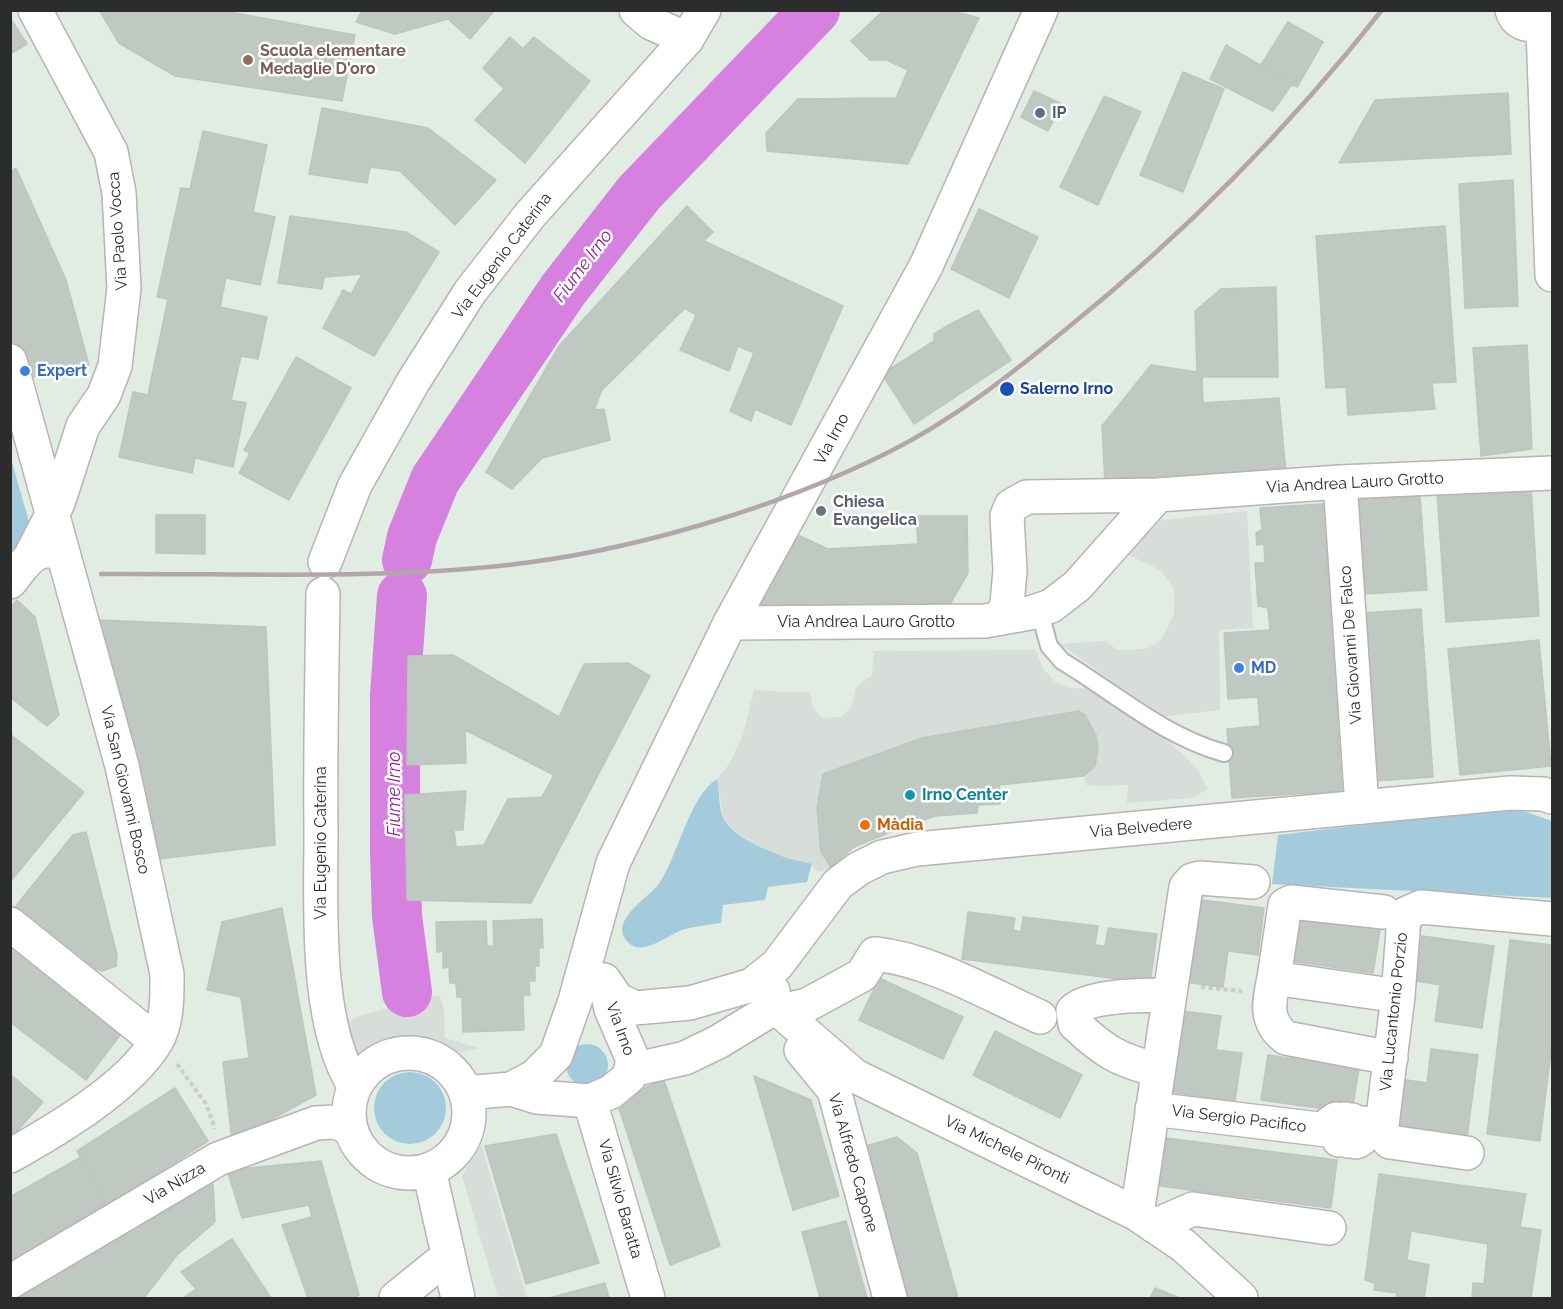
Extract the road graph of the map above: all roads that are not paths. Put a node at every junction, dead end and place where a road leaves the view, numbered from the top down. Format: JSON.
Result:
{"nodes":[{"id":1,"x":35,"y":10,"type":"edge"},
{"id":2,"x":636,"y":10,"type":"edge"},
{"id":3,"x":704,"y":10,"type":"edge"},
{"id":4,"x":1034,"y":16,"type":"edge"},
{"id":5,"x":1534,"y":18,"type":"edge"},
{"id":6,"x":687,"y":39,"type":"junction"},
{"id":7,"x":1548,"y":64,"type":"edge"},
{"id":8,"x":1552,"y":275,"type":"edge"},
{"id":9,"x":12,"y":374,"type":"edge"},
{"id":10,"x":29,"y":434,"type":"junction"},
{"id":11,"x":66,"y":472,"type":"junction"},
{"id":12,"x":1552,"y":472,"type":"edge"},
{"id":13,"x":1340,"y":482,"type":"junction"},
{"id":14,"x":1158,"y":495,"type":"junction"},
{"id":15,"x":51,"y":516,"type":"junction"},
{"id":16,"x":64,"y":561,"type":"junction"},
{"id":17,"x":325,"y":562,"type":"dead end"},
{"id":18,"x":20,"y":571,"type":"edge"},
{"id":19,"x":323,"y":594,"type":"dead end"},
{"id":20,"x":1039,"y":609,"type":"junction"},
{"id":21,"x":1001,"y":617,"type":"junction"},
{"id":22,"x":730,"y":623,"type":"junction"},
{"id":23,"x":1224,"y":753,"type":"dead end"},
{"id":24,"x":1552,"y":797,"type":"edge"},
{"id":25,"x":1362,"y":807,"type":"junction"},
{"id":26,"x":613,"y":863,"type":"junction"},
{"id":27,"x":1253,"y":882,"type":"dead end"},
{"id":28,"x":1384,"y":912,"type":"dead end"},
{"id":29,"x":1552,"y":919,"type":"edge"},
{"id":30,"x":10,"y":924,"type":"edge"},
{"id":31,"x":604,"y":980,"type":"junction"},
{"id":32,"x":1272,"y":988,"type":"junction"},
{"id":33,"x":1170,"y":989,"type":"junction"},
{"id":34,"x":770,"y":993,"type":"junction"},
{"id":35,"x":1398,"y":996,"type":"junction"},
{"id":36,"x":1040,"y":1017,"type":"dead end"},
{"id":37,"x":156,"y":1041,"type":"junction"},
{"id":38,"x":1391,"y":1058,"type":"junction"},
{"id":39,"x":632,"y":1070,"type":"junction"},
{"id":40,"x":1158,"y":1070,"type":"junction"},
{"id":41,"x":355,"y":1087,"type":"junction"},
{"id":42,"x":511,"y":1089,"type":"junction"},
{"id":43,"x":466,"y":1093,"type":"junction"},
{"id":44,"x":590,"y":1101,"type":"junction"},
{"id":45,"x":1152,"y":1109,"type":"junction"},
{"id":46,"x":1382,"y":1125,"type":"junction"},
{"id":47,"x":351,"y":1129,"type":"junction"},
{"id":48,"x":1467,"y":1153,"type":"dead end"},
{"id":49,"x":10,"y":1156,"type":"edge"},
{"id":50,"x":429,"y":1170,"type":"junction"},
{"id":51,"x":1145,"y":1220,"type":"junction"},
{"id":52,"x":1329,"y":1228,"type":"dead end"},
{"id":53,"x":448,"y":1256,"type":"junction"},
{"id":54,"x":10,"y":1281,"type":"edge"},
{"id":55,"x":396,"y":1299,"type":"edge"},
{"id":56,"x":458,"y":1299,"type":"edge"},
{"id":57,"x":648,"y":1299,"type":"edge"},
{"id":58,"x":890,"y":1299,"type":"edge"},
{"id":59,"x":1241,"y":1299,"type":"edge"}],
"edges":[{"from":1,"to":11,"type":"street","name":"Via Paolo Vocca"},
{"from":2,"to":6,"type":"street"},
{"from":3,"to":6,"type":"street","name":"Via Eugenio Caterina"},
{"from":4,"to":22,"type":"street","name":"Via Irno"},
{"from":5,"to":7,"type":"street"},
{"from":6,"to":17,"type":"street","name":"Via Eugenio Caterina"},
{"from":7,"to":8,"type":"street"},
{"from":9,"to":10,"type":"street","name":"Via San Giovanni Bosco"},
{"from":10,"to":11,"type":"street"},
{"from":10,"to":15,"type":"street","name":"Via San Giovanni Bosco"},
{"from":11,"to":15,"type":"street","name":"Via Paolo Vocca"},
{"from":12,"to":13,"type":"street","name":"Via Andrea Lauro Grotto"},
{"from":13,"to":14,"type":"street","name":"Via Andrea Lauro Grotto"},
{"from":13,"to":25,"type":"street","name":"Via Giovanni De Falco"},
{"from":14,"to":20,"type":"street","name":"Via Andrea Lauro Grotto"},
{"from":14,"to":21,"type":"street","name":"Via Andrea Lauro Grotto"},
{"from":15,"to":16,"type":"street","name":"Via San Giovanni Bosco"},
{"from":15,"to":18,"type":"street","name":"Via Paolo Vocca"},
{"from":16,"to":18,"type":"street"},
{"from":16,"to":37,"type":"street","name":"Via San Giovanni Bosco"},
{"from":19,"to":41,"type":"street","name":"Via Eugenio Caterina"},
{"from":20,"to":21,"type":"street","name":"Via Andrea Lauro Grotto"},
{"from":20,"to":23,"type":"lane"},
{"from":21,"to":22,"type":"street","name":"Via Andrea Lauro Grotto"},
{"from":22,"to":26,"type":"street","name":"Via Irno"},
{"from":24,"to":25,"type":"street","name":"Via Belvedere"},
{"from":25,"to":34,"type":"street","name":"Via Belvedere"},
{"from":26,"to":31,"type":"street","name":"Via Irno"},
{"from":26,"to":42,"type":"street","name":"Via Irno"},
{"from":27,"to":33,"type":"street"},
{"from":28,"to":32,"type":"street"},
{"from":29,"to":35,"type":"street","name":"Via Lucantonio Porzio"},
{"from":30,"to":37,"type":"street"},
{"from":31,"to":34,"type":"street"},
{"from":31,"to":39,"type":"street","name":"Via Irno"},
{"from":32,"to":35,"type":"street"},
{"from":32,"to":38,"type":"street"},
{"from":33,"to":40,"type":"street"},
{"from":33,"to":40,"type":"street"},
{"from":34,"to":36,"type":"street"},
{"from":34,"to":39,"type":"street","name":"Via Belvedere"},
{"from":34,"to":51,"type":"street","name":"Via Michele Pironti"},
{"from":34,"to":58,"type":"street","name":"Via Alfredo Capone"},
{"from":35,"to":38,"type":"street","name":"Via Lucantonio Porzio"},
{"from":37,"to":49,"type":"street","name":"Via San Giovanni Bosco"},
{"from":38,"to":46,"type":"street","name":"Via Lucantonio Porzio"},
{"from":39,"to":44,"type":"street","name":"Via Irno"},
{"from":40,"to":45,"type":"street"},
{"from":41,"to":43,"type":"street"},
{"from":41,"to":47,"type":"street"},
{"from":42,"to":43,"type":"street"},
{"from":42,"to":44,"type":"street"},
{"from":43,"to":50,"type":"street"},
{"from":44,"to":57,"type":"street","name":"Via Silvio Baratta"},
{"from":45,"to":46,"type":"street","name":"Via Sergio Pacifico"},
{"from":45,"to":51,"type":"street"},
{"from":46,"to":48,"type":"street"},
{"from":47,"to":50,"type":"street"},
{"from":47,"to":54,"type":"street","name":"Via Nizza"},
{"from":50,"to":53,"type":"street"},
{"from":51,"to":52,"type":"street"},
{"from":51,"to":59,"type":"street","name":"Via Michele Pironti"},
{"from":53,"to":55,"type":"street"},
{"from":53,"to":56,"type":"street"}]}
